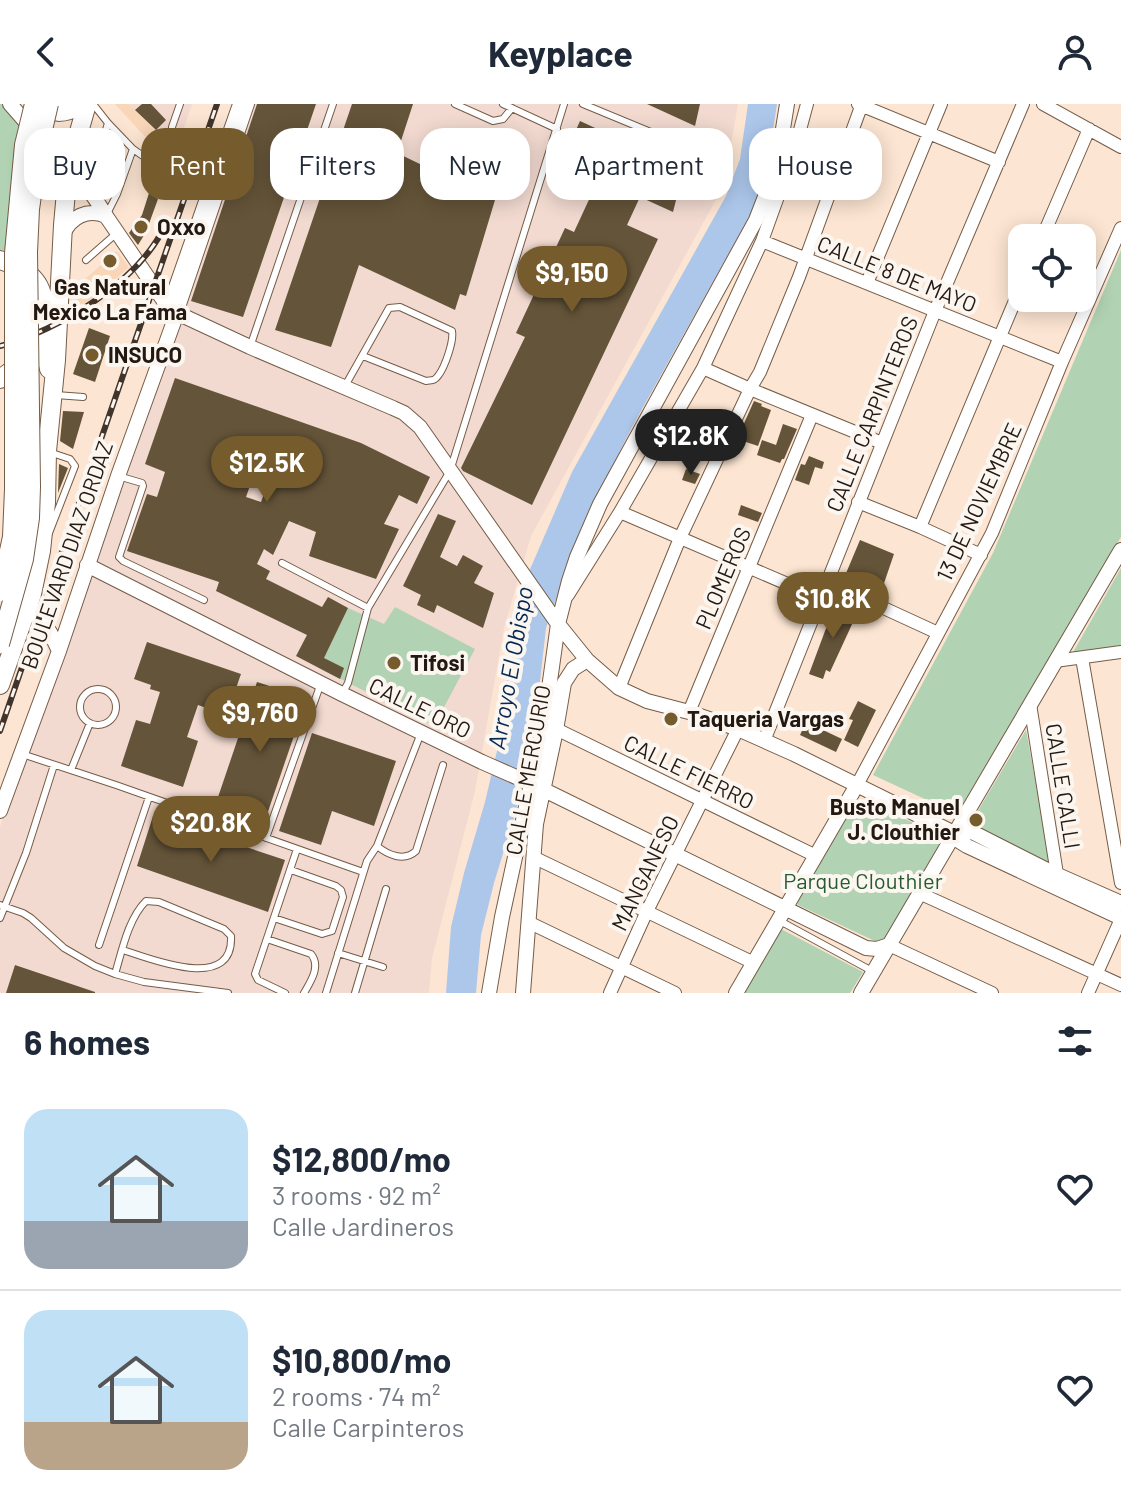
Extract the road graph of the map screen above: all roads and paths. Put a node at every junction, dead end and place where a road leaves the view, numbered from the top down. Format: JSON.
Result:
{"nodes":[{"id":1,"x":10,"y":104,"type":"edge"},
{"id":2,"x":34,"y":104,"type":"edge"},
{"id":3,"x":49,"y":104,"type":"edge"},
{"id":4,"x":88,"y":104,"type":"edge"},
{"id":5,"x":180,"y":104,"type":"edge"},
{"id":6,"x":239,"y":104,"type":"edge"},
{"id":7,"x":248,"y":104,"type":"edge"},
{"id":8,"x":333,"y":104,"type":"edge"},
{"id":9,"x":455,"y":104,"type":"edge"},
{"id":10,"x":503,"y":104,"type":"edge"},
{"id":11,"x":564,"y":104,"type":"edge"},
{"id":12,"x":583,"y":104,"type":"edge"},
{"id":13,"x":787,"y":104,"type":"edge"},
{"id":14,"x":807,"y":104,"type":"edge"},
{"id":15,"x":860,"y":104,"type":"edge"},
{"id":16,"x":941,"y":104,"type":"edge"},
{"id":17,"x":1023,"y":104,"type":"edge"},
{"id":18,"x":1043,"y":104,"type":"edge"},
{"id":19,"x":512,"y":108,"type":"junction"},
{"id":20,"x":108,"y":123,"type":"junction"},
{"id":21,"x":172,"y":127,"type":"dead end"},
{"id":22,"x":31,"y":128,"type":"edge"},
{"id":23,"x":81,"y":128,"type":"edge"},
{"id":24,"x":107,"y":128,"type":"edge"},
{"id":25,"x":555,"y":128,"type":"edge"},
{"id":26,"x":557,"y":128,"type":"edge"},
{"id":27,"x":641,"y":128,"type":"edge"},
{"id":28,"x":1089,"y":129,"type":"junction"},
{"id":29,"x":928,"y":134,"type":"junction"},
{"id":30,"x":1121,"y":147,"type":"edge"},
{"id":31,"x":133,"y":149,"type":"junction"},
{"id":32,"x":141,"y":155,"type":"edge"},
{"id":33,"x":999,"y":162,"type":"junction"},
{"id":34,"x":546,"y":164,"type":"edge"},
{"id":35,"x":125,"y":172,"type":"edge"},
{"id":36,"x":65,"y":200,"type":"edge"},
{"id":37,"x":93,"y":200,"type":"edge"},
{"id":38,"x":114,"y":200,"type":"edge"},
{"id":39,"x":105,"y":215,"type":"junction"},
{"id":40,"x":1048,"y":224,"type":"edge"},
{"id":41,"x":1121,"y":228,"type":"edge"},
{"id":42,"x":118,"y":232,"type":"junction"},
{"id":43,"x":62,"y":235,"type":"junction"},
{"id":44,"x":762,"y":241,"type":"junction"},
{"id":45,"x":805,"y":258,"type":"junction"},
{"id":46,"x":0,"y":260,"type":"edge"},
{"id":47,"x":86,"y":260,"type":"dead end"},
{"id":48,"x":867,"y":283,"type":"junction"},
{"id":49,"x":172,"y":310,"type":"junction"},
{"id":50,"x":935,"y":311,"type":"junction"},
{"id":51,"x":1010,"y":312,"type":"edge"},
{"id":52,"x":999,"y":336,"type":"junction"},
{"id":53,"x":250,"y":347,"type":"junction"},
{"id":54,"x":363,"y":356,"type":"junction"},
{"id":55,"x":1062,"y":362,"type":"junction"},
{"id":56,"x":703,"y":368,"type":"junction"},
{"id":57,"x":0,"y":379,"type":"edge"},
{"id":58,"x":344,"y":387,"type":"junction"},
{"id":59,"x":750,"y":389,"type":"junction"},
{"id":60,"x":53,"y":392,"type":"junction"},
{"id":61,"x":83,"y":397,"type":"dead end"},
{"id":62,"x":812,"y":415,"type":"junction"},
{"id":63,"x":882,"y":443,"type":"junction"},
{"id":64,"x":47,"y":451,"type":"junction"},
{"id":65,"x":450,"y":471,"type":"junction"},
{"id":66,"x":118,"y":476,"type":"junction"},
{"id":67,"x":858,"y":502,"type":"junction"},
{"id":68,"x":620,"y":512,"type":"junction"},
{"id":69,"x":920,"y":527,"type":"junction"},
{"id":70,"x":680,"y":538,"type":"junction"},
{"id":71,"x":1121,"y":550,"type":"edge"},
{"id":72,"x":41,"y":551,"type":"junction"},
{"id":73,"x":981,"y":555,"type":"junction"},
{"id":74,"x":282,"y":563,"type":"dead end"},
{"id":75,"x":87,"y":565,"type":"junction"},
{"id":76,"x":749,"y":566,"type":"junction"},
{"id":77,"x":827,"y":582,"type":"junction"},
{"id":78,"x":0,"y":592,"type":"edge"},
{"id":79,"x":32,"y":594,"type":"junction"},
{"id":80,"x":77,"y":598,"type":"junction"},
{"id":81,"x":820,"y":598,"type":"junction"},
{"id":82,"x":204,"y":600,"type":"dead end"},
{"id":83,"x":554,"y":607,"type":"junction"},
{"id":84,"x":368,"y":608,"type":"junction"},
{"id":85,"x":43,"y":621,"type":"junction"},
{"id":86,"x":558,"y":624,"type":"junction"},
{"id":87,"x":938,"y":633,"type":"junction"},
{"id":88,"x":0,"y":644,"type":"edge"},
{"id":89,"x":59,"y":651,"type":"junction"},
{"id":90,"x":1121,"y":652,"type":"edge"},
{"id":91,"x":1082,"y":658,"type":"junction"},
{"id":92,"x":587,"y":660,"type":"junction"},
{"id":93,"x":1055,"y":661,"type":"junction"},
{"id":94,"x":321,"y":683,"type":"junction"},
{"id":95,"x":0,"y":685,"type":"edge"},
{"id":96,"x":619,"y":688,"type":"junction"},
{"id":97,"x":342,"y":694,"type":"junction"},
{"id":98,"x":1030,"y":704,"type":"junction"},
{"id":99,"x":689,"y":712,"type":"junction"},
{"id":100,"x":90,"y":723,"type":"junction"},
{"id":101,"x":550,"y":727,"type":"junction"},
{"id":102,"x":738,"y":729,"type":"junction"},
{"id":103,"x":421,"y":733,"type":"junction"},
{"id":104,"x":764,"y":741,"type":"junction"},
{"id":105,"x":20,"y":754,"type":"junction"},
{"id":106,"x":54,"y":765,"type":"junction"},
{"id":107,"x":443,"y":765,"type":"dead end"},
{"id":108,"x":71,"y":770,"type":"junction"},
{"id":109,"x":533,"y":785,"type":"junction"},
{"id":110,"x":857,"y":785,"type":"junction"},
{"id":111,"x":149,"y":797,"type":"junction"},
{"id":112,"x":703,"y":801,"type":"junction"},
{"id":113,"x":0,"y":811,"type":"edge"},
{"id":114,"x":529,"y":823,"type":"junction"},
{"id":115,"x":954,"y":833,"type":"junction"},
{"id":116,"x":266,"y":838,"type":"junction"},
{"id":117,"x":377,"y":846,"type":"junction"},
{"id":118,"x":297,"y":849,"type":"junction"},
{"id":119,"x":675,"y":856,"type":"junction"},
{"id":120,"x":816,"y":856,"type":"junction"},
{"id":121,"x":533,"y":857,"type":"junction"},
{"id":122,"x":291,"y":870,"type":"junction"},
{"id":123,"x":363,"y":872,"type":"junction"},
{"id":124,"x":1057,"y":874,"type":"junction"},
{"id":125,"x":1121,"y":883,"type":"edge"},
{"id":126,"x":386,"y":889,"type":"dead end"},
{"id":127,"x":919,"y":893,"type":"junction"},
{"id":128,"x":1121,"y":903,"type":"edge"},
{"id":129,"x":2,"y":905,"type":"edge"},
{"id":130,"x":647,"y":911,"type":"junction"},
{"id":131,"x":782,"y":914,"type":"junction"},
{"id":132,"x":0,"y":918,"type":"edge"},
{"id":133,"x":274,"y":918,"type":"junction"},
{"id":134,"x":1121,"y":918,"type":"edge"},
{"id":135,"x":528,"y":922,"type":"junction"},
{"id":136,"x":267,"y":939,"type":"junction"},
{"id":137,"x":99,"y":945,"type":"dead end"},
{"id":138,"x":889,"y":945,"type":"junction"},
{"id":139,"x":866,"y":948,"type":"junction"},
{"id":140,"x":123,"y":950,"type":"junction"},
{"id":141,"x":338,"y":953,"type":"junction"},
{"id":142,"x":364,"y":962,"type":"junction"},
{"id":143,"x":754,"y":963,"type":"junction"},
{"id":144,"x":383,"y":967,"type":"dead end"},
{"id":145,"x":623,"y":967,"type":"junction"},
{"id":146,"x":115,"y":974,"type":"junction"},
{"id":147,"x":871,"y":974,"type":"junction"},
{"id":148,"x":1097,"y":974,"type":"junction"},
{"id":149,"x":1121,"y":985,"type":"edge"},
{"id":150,"x":176,"y":990,"type":"edge"},
{"id":151,"x":193,"y":991,"type":"edge"},
{"id":152,"x":526,"y":992,"type":"edge"},
{"id":153,"x":228,"y":993,"type":"edge"},
{"id":154,"x":285,"y":993,"type":"edge"},
{"id":155,"x":304,"y":993,"type":"edge"},
{"id":156,"x":326,"y":993,"type":"edge"},
{"id":157,"x":355,"y":993,"type":"edge"},
{"id":158,"x":489,"y":993,"type":"edge"},
{"id":159,"x":610,"y":993,"type":"edge"},
{"id":160,"x":675,"y":993,"type":"edge"},
{"id":161,"x":736,"y":993,"type":"edge"},
{"id":162,"x":861,"y":993,"type":"edge"},
{"id":163,"x":992,"y":993,"type":"edge"},
{"id":164,"x":1088,"y":993,"type":"edge"}],
"edges":[{"from":1,"to":22,"type":"street"},
{"from":2,"to":4,"type":"main road"},
{"from":2,"to":78,"type":"main road","bridge":true},
{"from":3,"to":88,"type":"main road","bridge":true},
{"from":4,"to":20,"type":"lane"},
{"from":4,"to":23,"type":"main road"},
{"from":4,"to":39,"type":"street"},
{"from":5,"to":21,"type":"lane"},
{"from":6,"to":49,"type":"street"},
{"from":7,"to":49,"type":"street"},
{"from":8,"to":53,"type":"lane"},
{"from":9,"to":19,"type":"lane"},
{"from":10,"to":19,"type":"lane"},
{"from":11,"to":26,"type":"lane"},
{"from":12,"to":27,"type":"lane"},
{"from":13,"to":83,"type":"street"},
{"from":14,"to":44,"type":"street"},
{"from":15,"to":29,"type":"street"},
{"from":15,"to":45,"type":"street"},
{"from":16,"to":29,"type":"street"},
{"from":17,"to":33,"type":"street","name":"CALLE CARPINTEROS"},
{"from":18,"to":28,"type":"street"},
{"from":19,"to":25,"type":"lane"},
{"from":20,"to":24,"type":"lane"},
{"from":20,"to":31,"type":"lane"},
{"from":28,"to":30,"type":"street"},
{"from":28,"to":40,"type":"street"},
{"from":29,"to":33,"type":"street"},
{"from":29,"to":48,"type":"street"},
{"from":31,"to":32,"type":"lane"},
{"from":31,"to":35,"type":"lane"},
{"from":33,"to":50,"type":"street","name":"CALLE CARPINTEROS"},
{"from":34,"to":65,"type":"lane"},
{"from":36,"to":43,"type":"main road"},
{"from":37,"to":39,"type":"street"},
{"from":38,"to":39,"type":"lane"},
{"from":39,"to":42,"type":"street"},
{"from":39,"to":43,"type":"street"},
{"from":41,"to":55,"type":"street","name":"13 DE NOVIEMBRE"},
{"from":42,"to":47,"type":"lane"},
{"from":42,"to":49,"type":"street"},
{"from":43,"to":60,"type":"main road"},
{"from":44,"to":45,"type":"street","name":"CALLE 8 DE MAYO"},
{"from":44,"to":56,"type":"street"},
{"from":45,"to":48,"type":"street","name":"CALLE 8 DE MAYO"},
{"from":45,"to":59,"type":"street"},
{"from":46,"to":60,"type":"main road"},
{"from":48,"to":50,"type":"street","name":"CALLE 8 DE MAYO"},
{"from":49,"to":53,"type":"street"},
{"from":49,"to":66,"type":"street","name":"BOULEVARD DIAZ ORDAZ"},
{"from":50,"to":52,"type":"street","name":"CALLE 8 DE MAYO"},
{"from":50,"to":63,"type":"street","name":"CALLE CARPINTEROS"},
{"from":51,"to":52,"type":"street"},
{"from":52,"to":55,"type":"street","name":"CALLE 8 DE MAYO"},
{"from":52,"to":69,"type":"street"},
{"from":53,"to":58,"type":"street"},
{"from":54,"to":54,"type":"lane"},
{"from":54,"to":58,"type":"lane"},
{"from":55,"to":73,"type":"street","name":"13 DE NOVIEMBRE"},
{"from":56,"to":59,"type":"street"},
{"from":56,"to":68,"type":"street"},
{"from":57,"to":60,"type":"main road"},
{"from":58,"to":65,"type":"street"},
{"from":59,"to":62,"type":"street"},
{"from":59,"to":70,"type":"street"},
{"from":60,"to":61,"type":"lane"},
{"from":60,"to":64,"type":"main road"},
{"from":62,"to":63,"type":"street"},
{"from":62,"to":76,"type":"street","name":"PLOMEROS"},
{"from":63,"to":67,"type":"street","name":"CALLE CARPINTEROS"},
{"from":64,"to":72,"type":"main road"},
{"from":64,"to":72,"type":"lane"},
{"from":65,"to":83,"type":"street"},
{"from":65,"to":84,"type":"lane"},
{"from":66,"to":75,"type":"street","name":"BOULEVARD DIAZ ORDAZ"},
{"from":66,"to":82,"type":"lane"},
{"from":67,"to":69,"type":"street"},
{"from":67,"to":77,"type":"street","name":"CALLE CARPINTEROS"},
{"from":68,"to":70,"type":"street"},
{"from":68,"to":83,"type":"street"},
{"from":69,"to":73,"type":"street"},
{"from":70,"to":76,"type":"street"},
{"from":70,"to":96,"type":"street"},
{"from":71,"to":93,"type":"street"},
{"from":72,"to":79,"type":"main road"},
{"from":73,"to":87,"type":"street","name":"13 DE NOVIEMBRE"},
{"from":74,"to":84,"type":"lane"},
{"from":75,"to":80,"type":"street","name":"BOULEVARD DIAZ ORDAZ"},
{"from":75,"to":94,"type":"street","name":"CALLE ORO"},
{"from":76,"to":81,"type":"street"},
{"from":76,"to":99,"type":"street","name":"PLOMEROS"},
{"from":77,"to":81,"type":"street","name":"CALLE CARPINTEROS"},
{"from":77,"to":87,"type":"street"},
{"from":79,"to":85,"type":"street"},
{"from":79,"to":95,"type":"main road"},
{"from":80,"to":85,"type":"street"},
{"from":80,"to":89,"type":"street","name":"BOULEVARD DIAZ ORDAZ"},
{"from":81,"to":104,"type":"street","name":"CALLE CARPINTEROS"},
{"from":83,"to":86,"type":"street"},
{"from":84,"to":97,"type":"lane"},
{"from":85,"to":89,"type":"street"},
{"from":86,"to":92,"type":"street"},
{"from":86,"to":101,"type":"street"},
{"from":87,"to":110,"type":"street","name":"13 DE NOVIEMBRE"},
{"from":89,"to":105,"type":"street","name":"BOULEVARD DIAZ ORDAZ"},
{"from":90,"to":91,"type":"street"},
{"from":91,"to":93,"type":"street"},
{"from":91,"to":125,"type":"street"},
{"from":92,"to":96,"type":"street"},
{"from":92,"to":101,"type":"street","name":"CALLE MERCURIO"},
{"from":93,"to":98,"type":"street"},
{"from":94,"to":97,"type":"street","name":"CALLE ORO"},
{"from":94,"to":116,"type":"lane"},
{"from":96,"to":99,"type":"street"},
{"from":97,"to":103,"type":"street","name":"CALLE ORO"},
{"from":98,"to":115,"type":"street"},
{"from":98,"to":124,"type":"street","name":"CALLE CALLI"},
{"from":99,"to":102,"type":"street"},
{"from":100,"to":100,"type":"lane"},
{"from":100,"to":108,"type":"lane"},
{"from":101,"to":109,"type":"street","name":"CALLE MERCURIO"},
{"from":101,"to":112,"type":"street","name":"CALLE FIERRO"},
{"from":102,"to":104,"type":"street"},
{"from":102,"to":112,"type":"street","name":"MANGANESO"},
{"from":103,"to":109,"type":"street","name":"CALLE ORO"},
{"from":103,"to":117,"type":"lane"},
{"from":104,"to":110,"type":"street"},
{"from":105,"to":106,"type":"lane"},
{"from":105,"to":113,"type":"street","name":"BOULEVARD DIAZ ORDAZ"},
{"from":106,"to":108,"type":"lane"},
{"from":106,"to":129,"type":"lane"},
{"from":107,"to":117,"type":"lane"},
{"from":108,"to":111,"type":"lane"},
{"from":109,"to":114,"type":"street","name":"CALLE MERCURIO"},
{"from":109,"to":119,"type":"street","name":"CALLE ORO"},
{"from":110,"to":115,"type":"street"},
{"from":110,"to":120,"type":"street"},
{"from":111,"to":116,"type":"lane"},
{"from":111,"to":137,"type":"lane"},
{"from":112,"to":119,"type":"street","name":"MANGANESO"},
{"from":112,"to":120,"type":"street","name":"CALLE FIERRO"},
{"from":114,"to":121,"type":"street","name":"CALLE MERCURIO"},
{"from":114,"to":158,"type":"street"},
{"from":115,"to":124,"type":"street"},
{"from":115,"to":127,"type":"street"},
{"from":115,"to":134,"type":"street"},
{"from":116,"to":118,"type":"lane"},
{"from":117,"to":123,"type":"lane"},
{"from":118,"to":122,"type":"lane"},
{"from":118,"to":123,"type":"lane"},
{"from":119,"to":130,"type":"street","name":"MANGANESO"},
{"from":119,"to":131,"type":"street","name":"CALLE ORO"},
{"from":120,"to":131,"type":"street"},
{"from":121,"to":130,"type":"street"},
{"from":121,"to":135,"type":"street","name":"CALLE MERCURIO"},
{"from":122,"to":133,"type":"lane"},
{"from":122,"to":133,"type":"lane"},
{"from":123,"to":141,"type":"lane"},
{"from":124,"to":128,"type":"street"},
{"from":126,"to":142,"type":"lane"},
{"from":127,"to":138,"type":"street"},
{"from":127,"to":148,"type":"street"},
{"from":129,"to":132,"type":"lane"},
{"from":129,"to":146,"type":"lane"},
{"from":130,"to":143,"type":"street"},
{"from":130,"to":145,"type":"street","name":"MANGANESO"},
{"from":131,"to":139,"type":"street","name":"CALLE ORO"},
{"from":131,"to":143,"type":"street"},
{"from":131,"to":147,"type":"lane"},
{"from":133,"to":136,"type":"lane"},
{"from":134,"to":148,"type":"street"},
{"from":135,"to":145,"type":"street"},
{"from":135,"to":152,"type":"street","name":"CALLE MERCURIO"},
{"from":136,"to":154,"type":"lane"},
{"from":136,"to":155,"type":"lane"},
{"from":138,"to":139,"type":"street"},
{"from":138,"to":147,"type":"street"},
{"from":138,"to":163,"type":"street"},
{"from":139,"to":147,"type":"street"},
{"from":140,"to":140,"type":"lane"},
{"from":140,"to":146,"type":"lane"},
{"from":141,"to":142,"type":"lane"},
{"from":141,"to":156,"type":"lane"},
{"from":142,"to":144,"type":"lane"},
{"from":142,"to":157,"type":"lane"},
{"from":143,"to":161,"type":"street"},
{"from":145,"to":159,"type":"street","name":"MANGANESO"},
{"from":145,"to":160,"type":"street"},
{"from":146,"to":150,"type":"lane"},
{"from":147,"to":162,"type":"street"},
{"from":148,"to":149,"type":"street"},
{"from":148,"to":164,"type":"street"},
{"from":150,"to":151,"type":"lane"},
{"from":151,"to":153,"type":"lane"}]}
